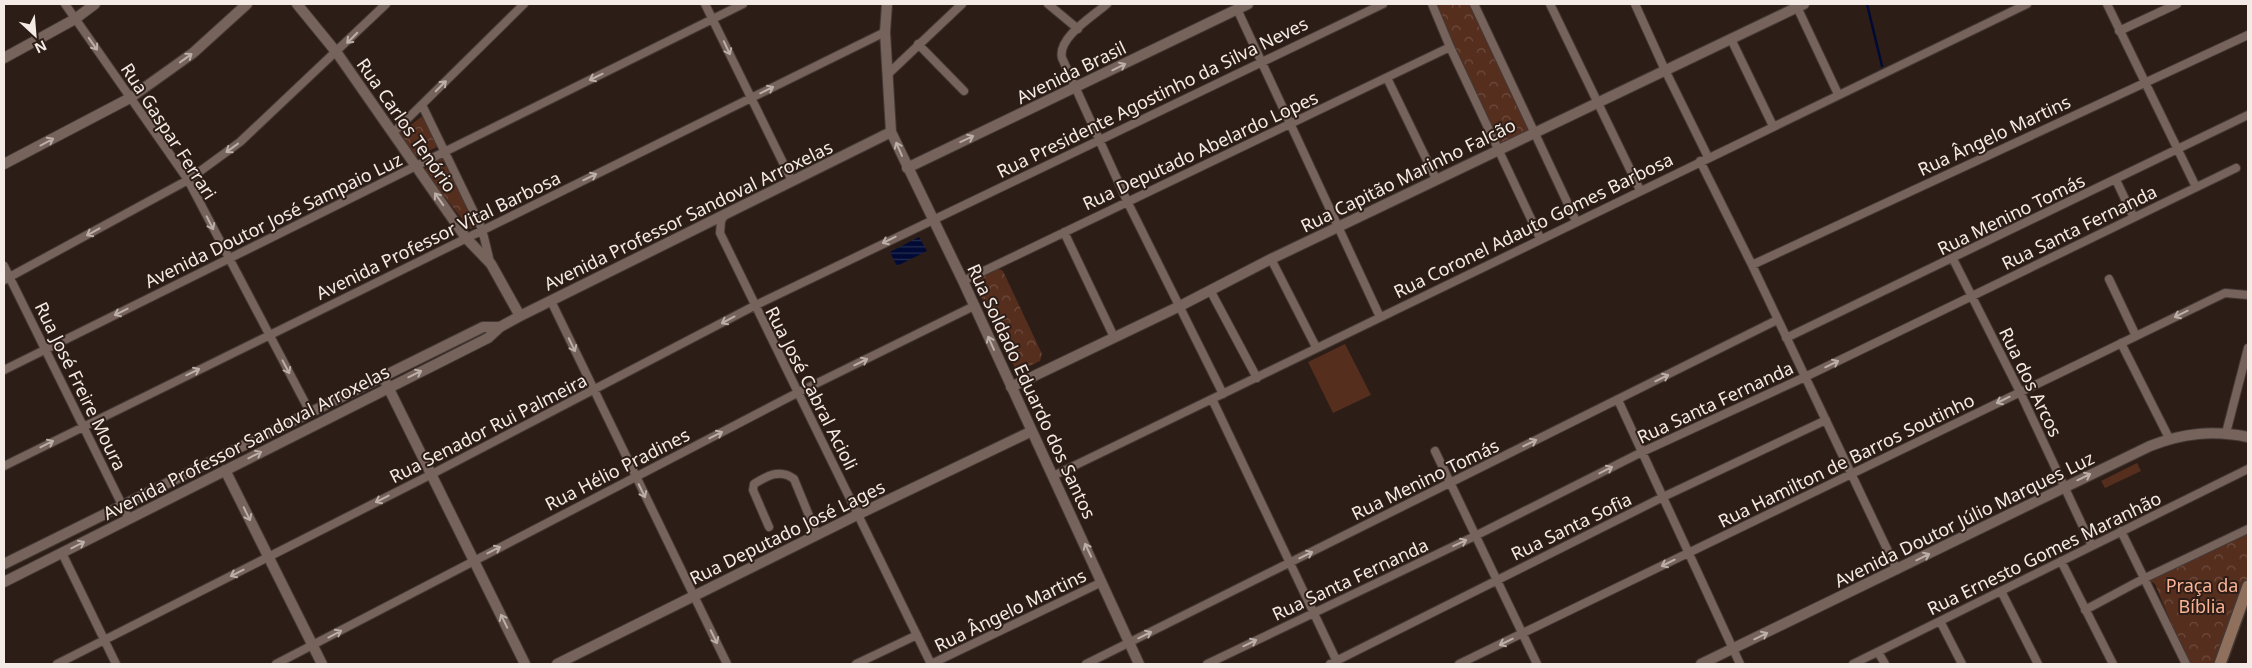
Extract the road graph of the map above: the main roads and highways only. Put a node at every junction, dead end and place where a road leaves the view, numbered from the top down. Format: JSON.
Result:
{"nodes":[{"id":1,"x":2248,"y":586,"type":"edge"},
{"id":2,"x":2220,"y":664,"type":"edge"}],
"edges":[{"from":1,"to":2,"type":"main road"}]}
